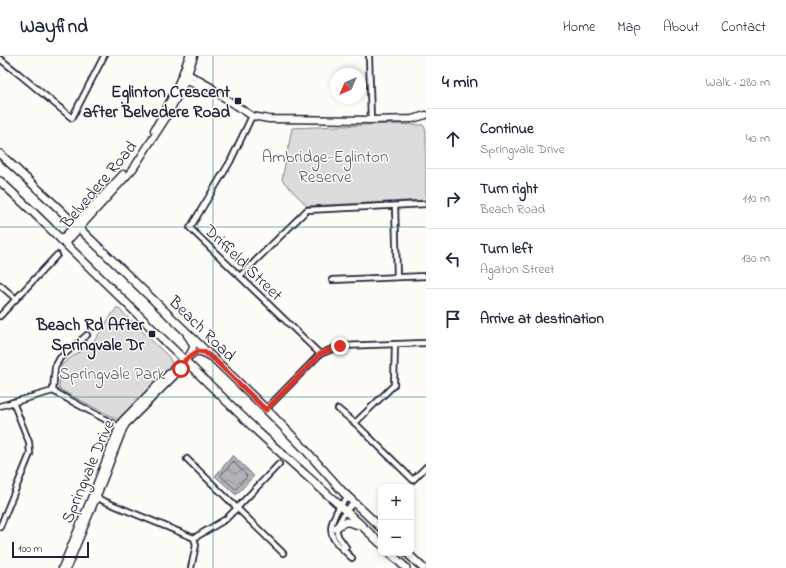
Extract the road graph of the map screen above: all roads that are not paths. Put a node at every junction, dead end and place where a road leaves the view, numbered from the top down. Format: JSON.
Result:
{"nodes":[{"id":1,"x":104,"y":56,"type":"edge"},
{"id":2,"x":189,"y":56,"type":"edge"},
{"id":3,"x":194,"y":56,"type":"edge"},
{"id":4,"x":369,"y":56,"type":"edge"},
{"id":5,"x":0,"y":59,"type":"edge"},
{"id":6,"x":185,"y":76,"type":"junction"},
{"id":7,"x":426,"y":115,"type":"edge"},
{"id":8,"x":252,"y":116,"type":"junction"},
{"id":9,"x":371,"y":120,"type":"junction"},
{"id":10,"x":0,"y":154,"type":"edge"},
{"id":11,"x":0,"y":181,"type":"edge"},
{"id":12,"x":426,"y":204,"type":"edge"},
{"id":13,"x":395,"y":206,"type":"junction"},
{"id":14,"x":78,"y":227,"type":"junction"},
{"id":15,"x":63,"y":242,"type":"junction"},
{"id":16,"x":57,"y":255,"type":"dead end"},
{"id":17,"x":240,"y":276,"type":"junction"},
{"id":18,"x":426,"y":276,"type":"edge"},
{"id":19,"x":397,"y":277,"type":"junction"},
{"id":20,"x":332,"y":280,"type":"dead end"},
{"id":21,"x":0,"y":284,"type":"edge"},
{"id":22,"x":16,"y":299,"type":"junction"},
{"id":23,"x":0,"y":316,"type":"edge"},
{"id":24,"x":181,"y":327,"type":"junction"},
{"id":25,"x":87,"y":336,"type":"dead end"},
{"id":26,"x":426,"y":343,"type":"edge"},
{"id":27,"x":395,"y":344,"type":"junction"},
{"id":28,"x":320,"y":354,"type":"junction"},
{"id":29,"x":214,"y":359,"type":"junction"},
{"id":30,"x":185,"y":360,"type":"junction"},
{"id":31,"x":53,"y":391,"type":"junction"},
{"id":32,"x":13,"y":402,"type":"junction"},
{"id":33,"x":0,"y":406,"type":"edge"},
{"id":34,"x":338,"y":409,"type":"dead end"},
{"id":35,"x":266,"y":410,"type":"junction"},
{"id":36,"x":355,"y":423,"type":"junction"},
{"id":37,"x":121,"y":428,"type":"junction"},
{"id":38,"x":187,"y":459,"type":"dead end"},
{"id":39,"x":279,"y":464,"type":"dead end"},
{"id":40,"x":426,"y":467,"type":"edge"},
{"id":41,"x":94,"y":497,"type":"junction"},
{"id":42,"x":351,"y":500,"type":"junction"},
{"id":43,"x":340,"y":505,"type":"junction"},
{"id":44,"x":237,"y":508,"type":"junction"},
{"id":45,"x":346,"y":510,"type":"junction"},
{"id":46,"x":378,"y":525,"type":"edge"},
{"id":47,"x":0,"y":527,"type":"edge"},
{"id":48,"x":336,"y":528,"type":"junction"},
{"id":49,"x":364,"y":528,"type":"junction"},
{"id":50,"x":194,"y":538,"type":"junction"},
{"id":51,"x":378,"y":541,"type":"edge"},
{"id":52,"x":346,"y":546,"type":"dead end"},
{"id":53,"x":283,"y":553,"type":"dead end"},
{"id":54,"x":393,"y":556,"type":"edge"},
{"id":55,"x":410,"y":556,"type":"edge"},
{"id":56,"x":352,"y":558,"type":"dead end"},
{"id":57,"x":62,"y":568,"type":"edge"},
{"id":58,"x":67,"y":568,"type":"edge"},
{"id":59,"x":191,"y":568,"type":"edge"},
{"id":60,"x":406,"y":568,"type":"edge"},
{"id":61,"x":422,"y":568,"type":"edge"}],
"edges":[{"from":1,"to":5,"type":"street"},
{"from":2,"to":6,"type":"street","name":"Belvedere Road"},
{"from":3,"to":6,"type":"street","name":"Belvedere Road"},
{"from":4,"to":9,"type":"street"},
{"from":6,"to":8,"type":"street"},
{"from":6,"to":14,"type":"street","name":"Belvedere Road"},
{"from":7,"to":9,"type":"street"},
{"from":8,"to":9,"type":"street"},
{"from":8,"to":17,"type":"street","name":"Driffield Street"},
{"from":10,"to":14,"type":"main road","name":"Beach Road"},
{"from":11,"to":15,"type":"main road","name":"Beach Road"},
{"from":12,"to":13,"type":"street"},
{"from":13,"to":17,"type":"street"},
{"from":13,"to":19,"type":"street"},
{"from":14,"to":15,"type":"street","name":"Belvedere Road"},
{"from":14,"to":24,"type":"main road","name":"Beach Road"},
{"from":15,"to":30,"type":"main road","name":"Beach Road"},
{"from":16,"to":22,"type":"street"},
{"from":17,"to":28,"type":"street","name":"Driffield Street"},
{"from":18,"to":19,"type":"street"},
{"from":19,"to":20,"type":"street"},
{"from":21,"to":22,"type":"street"},
{"from":22,"to":23,"type":"street"},
{"from":24,"to":29,"type":"main road","name":"Beach Road"},
{"from":24,"to":30,"type":"street","name":"Springvale Drive"},
{"from":25,"to":31,"type":"street"},
{"from":26,"to":27,"type":"street"},
{"from":27,"to":28,"type":"street"},
{"from":27,"to":36,"type":"street"},
{"from":28,"to":35,"type":"street"},
{"from":29,"to":30,"type":"street","name":"Springvale Drive"},
{"from":29,"to":35,"type":"main road","name":"Beach Road"},
{"from":30,"to":37,"type":"street","name":"Springvale Drive"},
{"from":30,"to":43,"type":"main road","name":"Beach Road"},
{"from":31,"to":32,"type":"street"},
{"from":31,"to":37,"type":"street"},
{"from":32,"to":33,"type":"street"},
{"from":32,"to":47,"type":"street"},
{"from":34,"to":36,"type":"street"},
{"from":35,"to":42,"type":"main road","name":"Beach Road"},
{"from":36,"to":40,"type":"street"},
{"from":37,"to":41,"type":"street","name":"Springvale Drive"},
{"from":38,"to":44,"type":"street"},
{"from":39,"to":44,"type":"street"},
{"from":41,"to":50,"type":"street"},
{"from":41,"to":57,"type":"street","name":"Springvale Drive"},
{"from":41,"to":58,"type":"street","name":"Springvale Drive"},
{"from":42,"to":43,"type":"street"},
{"from":42,"to":45,"type":"street"},
{"from":42,"to":46,"type":"main road","name":"Beach Road"},
{"from":43,"to":45,"type":"main road","name":"Beach Road"},
{"from":43,"to":56,"type":"street"},
{"from":44,"to":50,"type":"street"},
{"from":44,"to":53,"type":"street"},
{"from":45,"to":48,"type":"street"},
{"from":45,"to":49,"type":"main road","name":"Beach Road"},
{"from":48,"to":49,"type":"main road"},
{"from":48,"to":52,"type":"street"},
{"from":49,"to":51,"type":"main road","name":"Beach Road"},
{"from":50,"to":59,"type":"street"},
{"from":54,"to":60,"type":"main road"},
{"from":55,"to":61,"type":"main road"}]}
